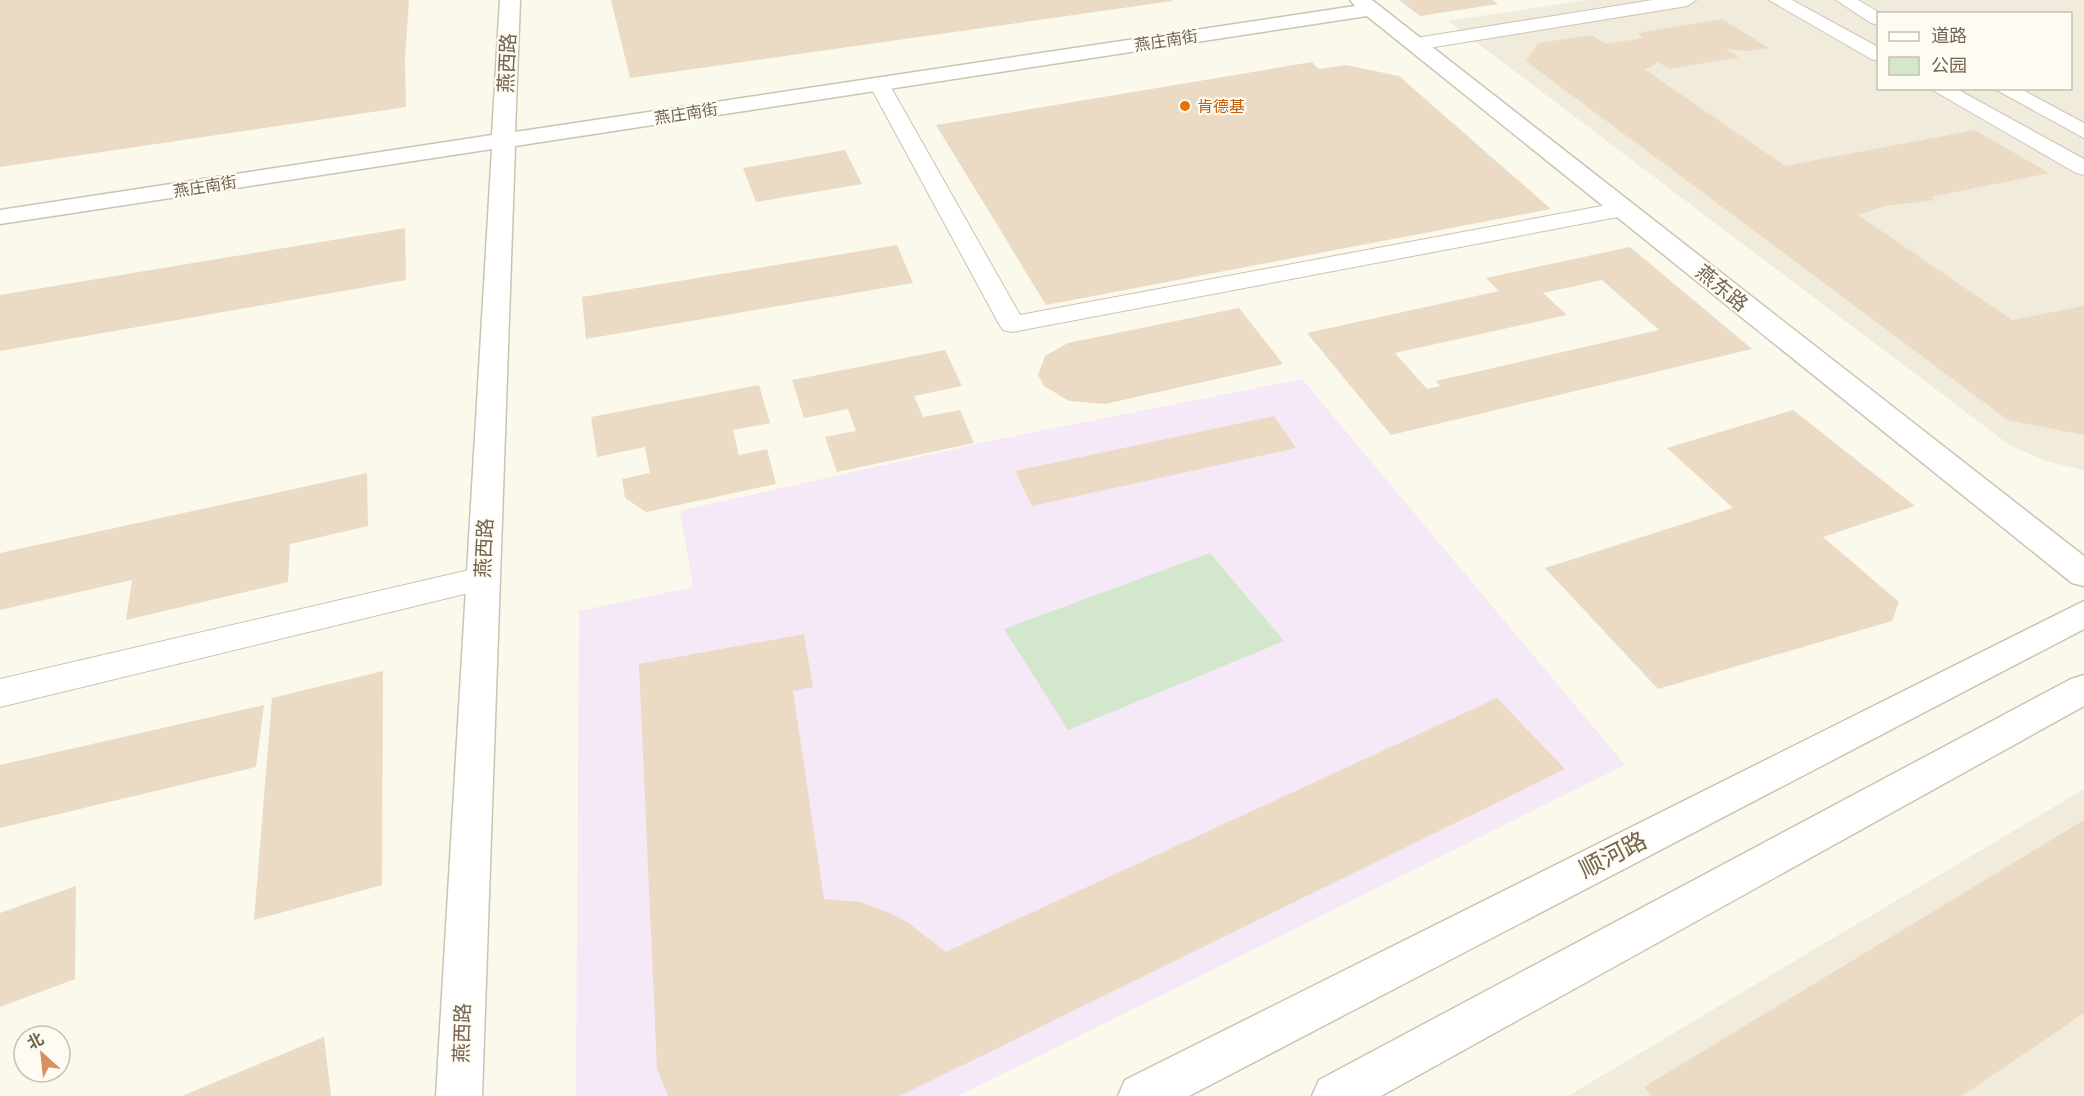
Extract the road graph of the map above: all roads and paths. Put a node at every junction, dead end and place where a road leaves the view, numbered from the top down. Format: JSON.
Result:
{"nodes":[{"id":1,"x":510,"y":0,"type":"edge"},
{"id":2,"x":1687,"y":0,"type":"edge"},
{"id":3,"x":1778,"y":0,"type":"edge"},
{"id":4,"x":1845,"y":0,"type":"edge"},
{"id":5,"x":1366,"y":4,"type":"edge"},
{"id":6,"x":1877,"y":18,"type":"edge"},
{"id":7,"x":1416,"y":44,"type":"junction"},
{"id":8,"x":1877,"y":55,"type":"edge"},
{"id":9,"x":879,"y":84,"type":"junction"},
{"id":10,"x":1942,"y":90,"type":"edge"},
{"id":11,"x":2007,"y":90,"type":"edge"},
{"id":12,"x":2084,"y":132,"type":"edge"},
{"id":13,"x":503,"y":140,"type":"junction"},
{"id":14,"x":2084,"y":168,"type":"edge"},
{"id":15,"x":1623,"y":209,"type":"junction"},
{"id":16,"x":0,"y":217,"type":"edge"},
{"id":17,"x":2084,"y":574,"type":"edge"},
{"id":18,"x":482,"y":579,"type":"junction"},
{"id":19,"x":2084,"y":614,"type":"edge"},
{"id":20,"x":2084,"y":689,"type":"edge"},
{"id":21,"x":0,"y":693,"type":"edge"},
{"id":22,"x":459,"y":1096,"type":"edge"},
{"id":23,"x":1142,"y":1096,"type":"edge"},
{"id":24,"x":1335,"y":1096,"type":"edge"}],
"edges":[{"from":1,"to":13,"type":"street","name":"燕西路"},
{"from":2,"to":7,"type":"lane"},
{"from":3,"to":8,"type":"lane"},
{"from":4,"to":6,"type":"lane"},
{"from":5,"to":7,"type":"street","name":"燕东路"},
{"from":5,"to":9,"type":"street","name":"燕庄南街"},
{"from":7,"to":15,"type":"street","name":"燕东路"},
{"from":9,"to":13,"type":"street","name":"燕庄南街"},
{"from":9,"to":15,"type":"lane"},
{"from":10,"to":14,"type":"lane"},
{"from":11,"to":12,"type":"lane"},
{"from":13,"to":16,"type":"street","name":"燕庄南街"},
{"from":13,"to":18,"type":"street","name":"燕西路"},
{"from":15,"to":17,"type":"street","name":"燕东路"},
{"from":18,"to":21,"type":"lane"},
{"from":18,"to":22,"type":"street","name":"燕西路"},
{"from":19,"to":23,"type":"street","name":"顺河路"},
{"from":20,"to":24,"type":"street"}]}
